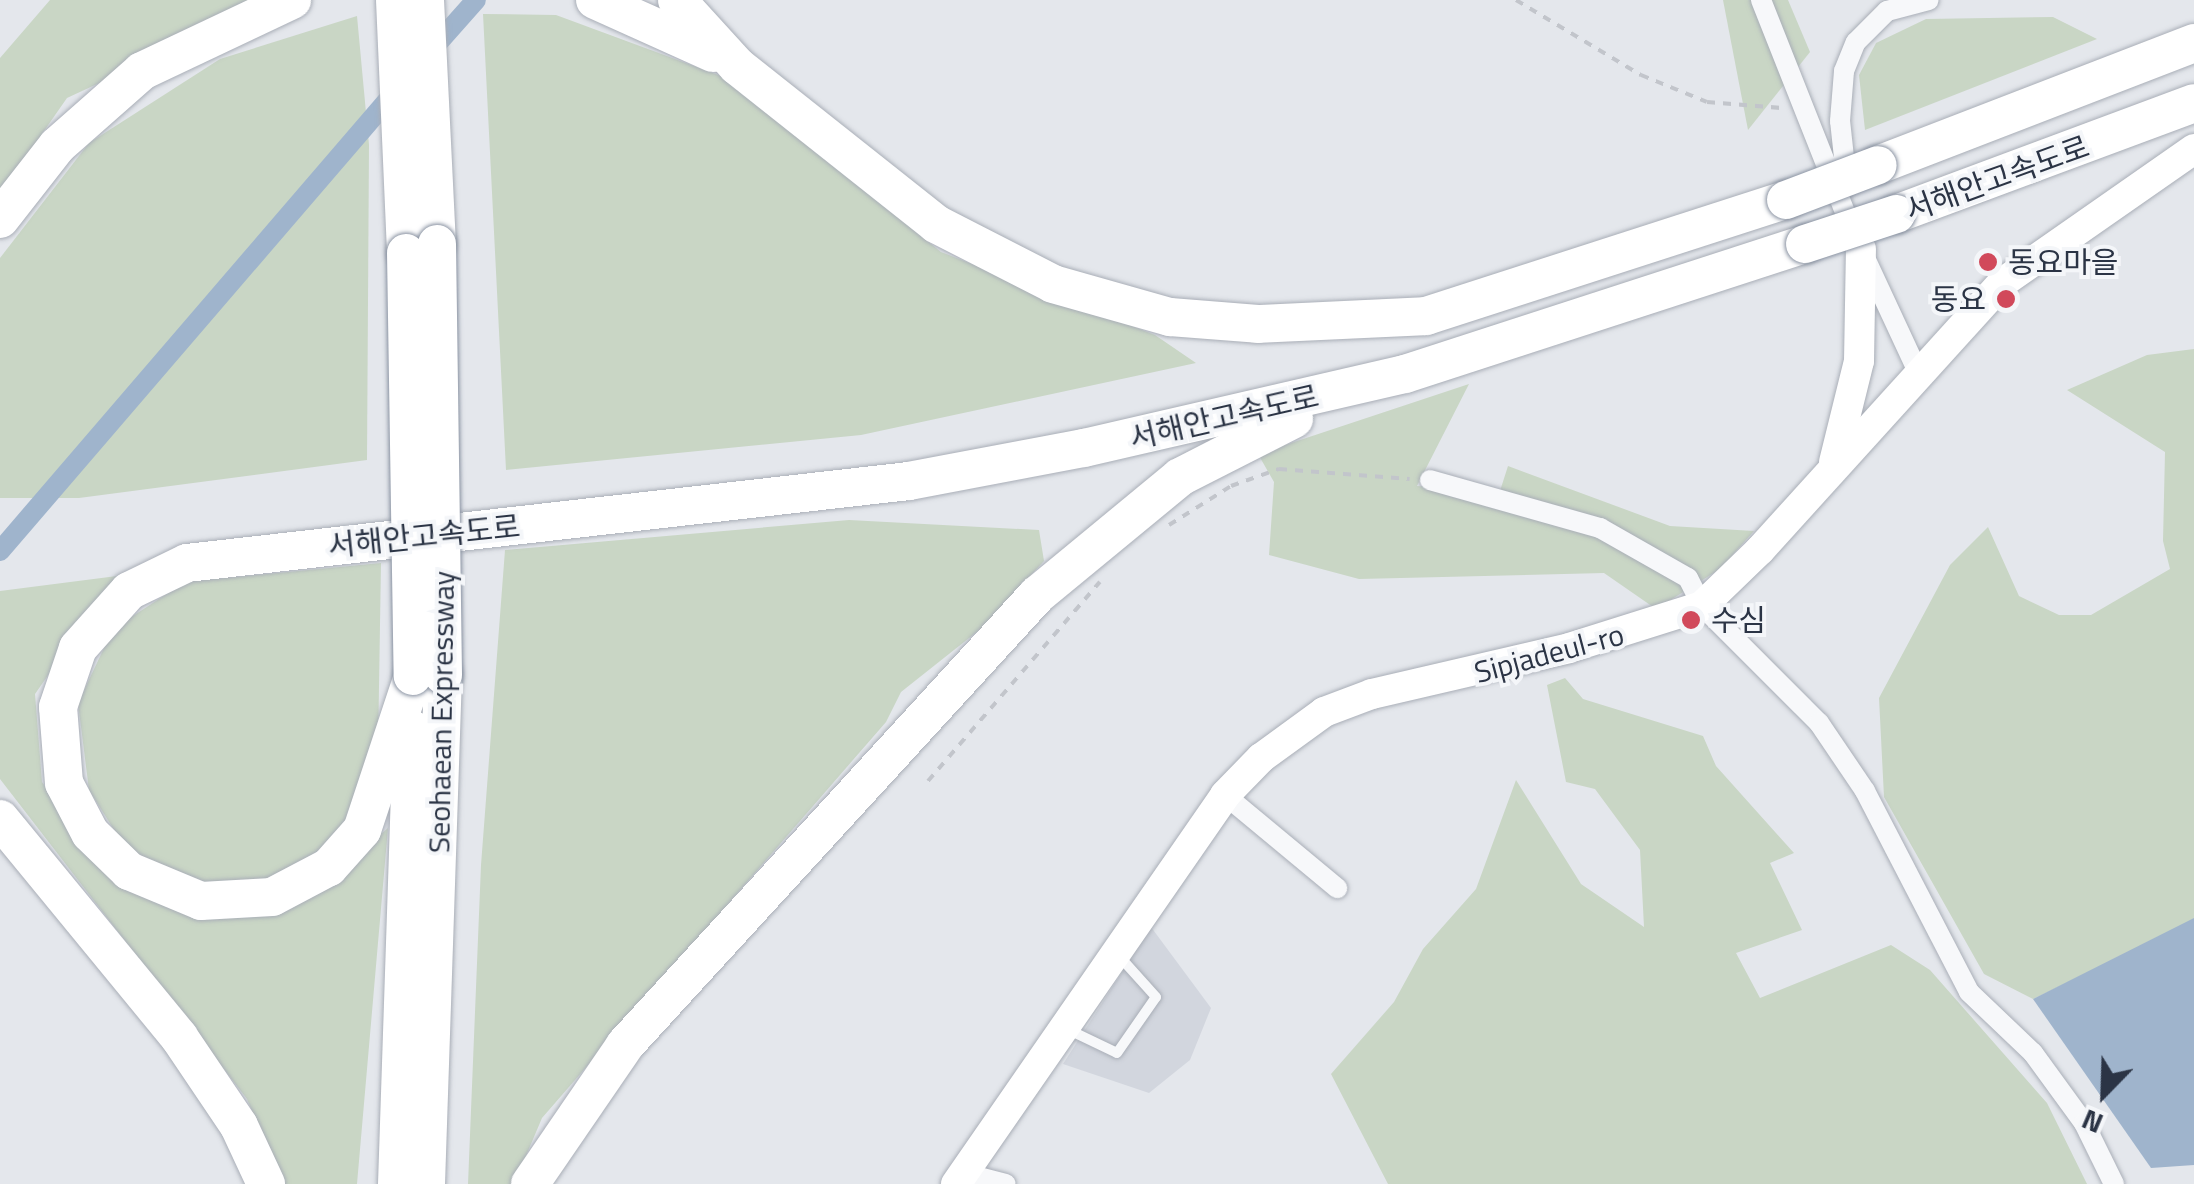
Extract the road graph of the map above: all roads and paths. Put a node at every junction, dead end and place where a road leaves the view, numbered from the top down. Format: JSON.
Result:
{"nodes":[{"id":1,"x":292,"y":0,"type":"edge"},
{"id":2,"x":395,"y":0,"type":"edge"},
{"id":3,"x":425,"y":0,"type":"edge"},
{"id":4,"x":594,"y":0,"type":"edge"},
{"id":5,"x":678,"y":0,"type":"edge"},
{"id":6,"x":1516,"y":0,"type":"edge"},
{"id":7,"x":1761,"y":0,"type":"edge"},
{"id":8,"x":1929,"y":0,"type":"edge"},
{"id":9,"x":2194,"y":43,"type":"edge"},
{"id":10,"x":737,"y":66,"type":"junction"},
{"id":11,"x":414,"y":86,"type":"junction"},
{"id":12,"x":2194,"y":103,"type":"edge"},
{"id":13,"x":1801,"y":109,"type":"junction"},
{"id":14,"x":2194,"y":149,"type":"edge"},
{"id":15,"x":0,"y":219,"type":"edge"},
{"id":16,"x":1857,"y":240,"type":"junction"},
{"id":17,"x":1917,"y":370,"type":"junction"},
{"id":18,"x":1405,"y":374,"type":"junction"},
{"id":19,"x":1832,"y":472,"type":"junction"},
{"id":20,"x":1430,"y":480,"type":"joint"},
{"id":21,"x":1164,"y":528,"type":"dead end"},
{"id":22,"x":1107,"y":575,"type":"dead end"},
{"id":23,"x":1702,"y":606,"type":"junction"},
{"id":24,"x":428,"y":676,"type":"junction"},
{"id":25,"x":928,"y":781,"type":"dead end"},
{"id":26,"x":1225,"y":795,"type":"junction"},
{"id":27,"x":0,"y":819,"type":"edge"},
{"id":28,"x":1337,"y":888,"type":"dead end"},
{"id":29,"x":1117,"y":953,"type":"junction"},
{"id":30,"x":1066,"y":1028,"type":"junction"},
{"id":31,"x":960,"y":1178,"type":"edge"},
{"id":32,"x":266,"y":1184,"type":"edge"},
{"id":33,"x":397,"y":1184,"type":"edge"},
{"id":34,"x":426,"y":1184,"type":"edge"},
{"id":35,"x":530,"y":1184,"type":"edge"},
{"id":36,"x":1006,"y":1184,"type":"edge"},
{"id":37,"x":2114,"y":1184,"type":"edge"}],
"edges":[{"from":1,"to":15,"type":"highway"},
{"from":2,"to":11,"type":"highway","name":"Seohaean Expressway"},
{"from":3,"to":11,"type":"highway","name":"Seohaean Expressway"},
{"from":4,"to":10,"type":"highway"},
{"from":5,"to":10,"type":"highway"},
{"from":6,"to":13,"type":"path"},
{"from":7,"to":13,"type":"street"},
{"from":8,"to":16,"type":"street"},
{"from":9,"to":10,"type":"highway","name":"서해안고속도로","bridge":true},
{"from":11,"to":24,"type":"highway","name":"Seohaean Expressway","bridge":true},
{"from":12,"to":18,"type":"highway","name":"서해안고속도로","bridge":true},
{"from":13,"to":16,"type":"street"},
{"from":14,"to":17,"type":"main road","name":"Sipjadeul-ro"},
{"from":16,"to":17,"type":"street"},
{"from":16,"to":19,"type":"main road"},
{"from":17,"to":19,"type":"main road","name":"Sipjadeul-ro"},
{"from":18,"to":24,"type":"highway","name":"서해안고속도로"},
{"from":18,"to":35,"type":"highway"},
{"from":19,"to":23,"type":"main road","name":"Sipjadeul-ro"},
{"from":20,"to":21,"type":"path"},
{"from":20,"to":23,"type":"street"},
{"from":22,"to":25,"type":"path"},
{"from":23,"to":26,"type":"main road","name":"Sipjadeul-ro"},
{"from":23,"to":37,"type":"street"},
{"from":24,"to":33,"type":"highway","name":"Seohaean Expressway"},
{"from":24,"to":34,"type":"highway","name":"Seohaean Expressway"},
{"from":26,"to":28,"type":"street"},
{"from":26,"to":29,"type":"main road","name":"Sipjadeul-ro"},
{"from":27,"to":32,"type":"highway"},
{"from":29,"to":30,"type":"main road","name":"Sipjadeul-ro"},
{"from":29,"to":30,"type":"lane"},
{"from":30,"to":31,"type":"main road","name":"Sipjadeul-ro"},
{"from":31,"to":36,"type":"street"}]}
